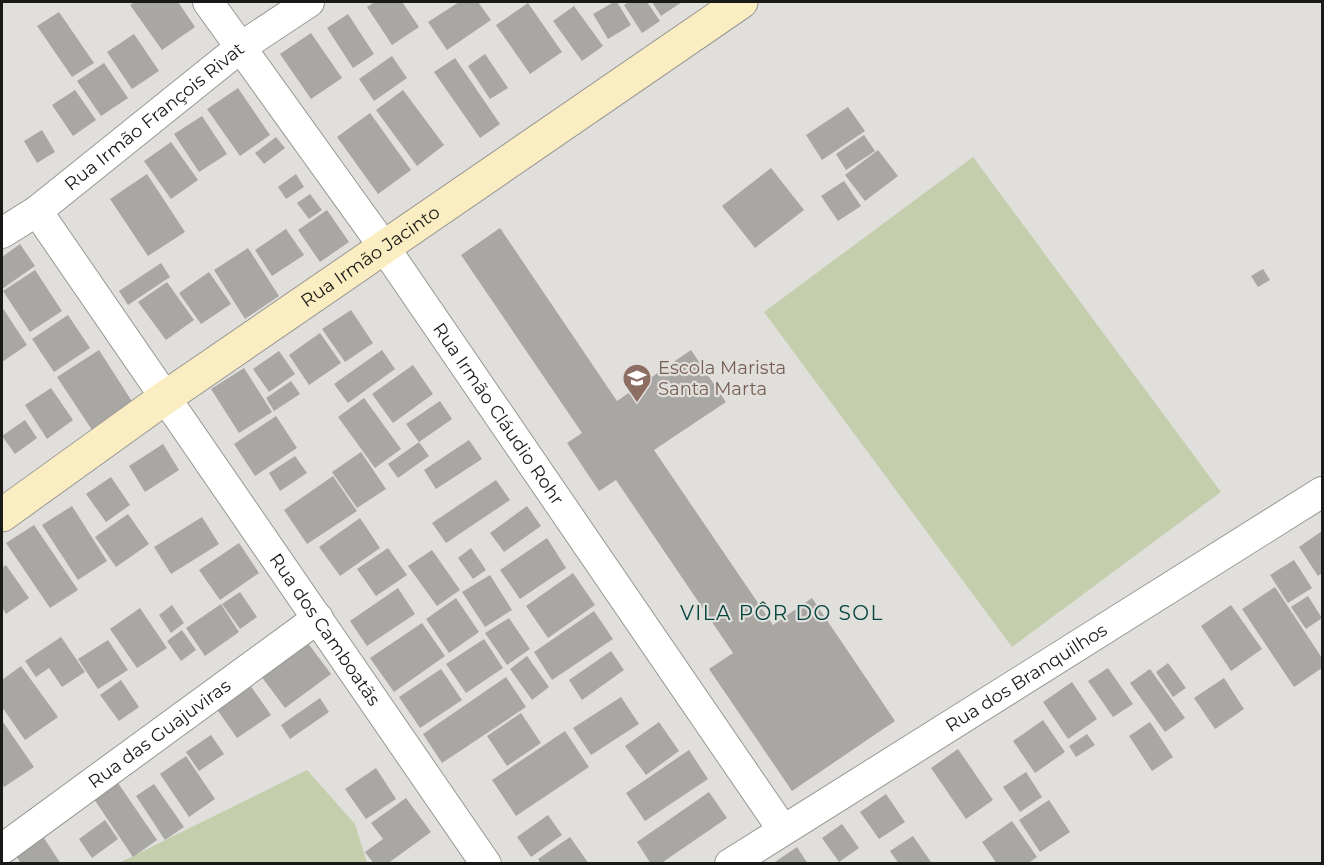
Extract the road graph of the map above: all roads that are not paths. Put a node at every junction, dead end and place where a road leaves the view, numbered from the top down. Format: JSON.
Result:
{"nodes":[{"id":1,"x":208,"y":2,"type":"edge"},
{"id":2,"x":309,"y":2,"type":"edge"},
{"id":3,"x":741,"y":2,"type":"edge"},
{"id":4,"x":242,"y":47,"type":"junction"},
{"id":5,"x":37,"y":211,"type":"junction"},
{"id":6,"x":2,"y":233,"type":"edge"},
{"id":7,"x":384,"y":247,"type":"junction"},
{"id":8,"x":166,"y":397,"type":"junction"},
{"id":9,"x":1323,"y":492,"type":"edge"},
{"id":10,"x":2,"y":515,"type":"edge"},
{"id":11,"x":318,"y":618,"type":"junction"},
{"id":12,"x":783,"y":830,"type":"junction"},
{"id":13,"x":2,"y":849,"type":"edge"},
{"id":14,"x":486,"y":864,"type":"edge"},
{"id":15,"x":730,"y":864,"type":"edge"}],
"edges":[{"from":1,"to":4,"type":"street","name":"Rua Irmão Cláudio Rohr"},
{"from":2,"to":4,"type":"street","name":"Rua Irmão François Rivat"},
{"from":3,"to":7,"type":"street","name":"Rua Irmão Jacinto"},
{"from":4,"to":5,"type":"street","name":"Rua Irmão François Rivat"},
{"from":4,"to":7,"type":"street","name":"Rua Irmão Cláudio Rohr"},
{"from":5,"to":6,"type":"street","name":"Rua Irmão François Rivat"},
{"from":5,"to":8,"type":"street","name":"Rua dos Camboatãs"},
{"from":7,"to":8,"type":"street","name":"Rua Irmão Jacinto"},
{"from":7,"to":12,"type":"street","name":"Rua Irmão Cláudio Rohr"},
{"from":8,"to":10,"type":"street","name":"Rua Irmão Jacinto"},
{"from":8,"to":11,"type":"street","name":"Rua dos Camboatãs"},
{"from":9,"to":12,"type":"street","name":"Rua dos Branquilhos"},
{"from":11,"to":13,"type":"street","name":"Rua das Guajuviras"},
{"from":11,"to":14,"type":"street","name":"Rua dos Camboatãs"},
{"from":12,"to":15,"type":"street","name":"Rua dos Branquilhos"}]}
